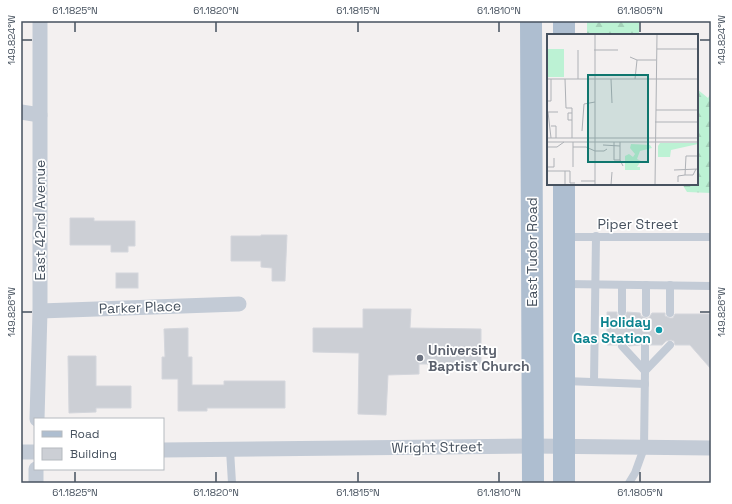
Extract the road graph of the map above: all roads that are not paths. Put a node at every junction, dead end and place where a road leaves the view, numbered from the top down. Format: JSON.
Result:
{"nodes":[{"id":1,"x":40,"y":21,"type":"edge"},
{"id":2,"x":531,"y":21,"type":"edge"},
{"id":3,"x":564,"y":21,"type":"edge"},
{"id":4,"x":564,"y":34,"type":"edge"},
{"id":5,"x":21,"y":112,"type":"edge"},
{"id":6,"x":40,"y":115,"type":"junction"},
{"id":7,"x":564,"y":185,"type":"edge"},
{"id":8,"x":596,"y":236,"type":"junction"},
{"id":9,"x":564,"y":237,"type":"junction"},
{"id":10,"x":711,"y":237,"type":"edge"},
{"id":11,"x":564,"y":284,"type":"junction"},
{"id":12,"x":595,"y":284,"type":"junction"},
{"id":13,"x":622,"y":285,"type":"junction"},
{"id":14,"x":646,"y":285,"type":"junction"},
{"id":15,"x":670,"y":285,"type":"junction"},
{"id":16,"x":711,"y":286,"type":"edge"},
{"id":17,"x":239,"y":304,"type":"dead end"},
{"id":18,"x":40,"y":311,"type":"junction"},
{"id":19,"x":622,"y":312,"type":"dead end"},
{"id":20,"x":646,"y":313,"type":"dead end"},
{"id":21,"x":670,"y":313,"type":"dead end"},
{"id":22,"x":670,"y":345,"type":"dead end"},
{"id":23,"x":622,"y":346,"type":"dead end"},
{"id":24,"x":645,"y":346,"type":"dead end"},
{"id":25,"x":645,"y":371,"type":"junction"},
{"id":26,"x":564,"y":381,"type":"junction"},
{"id":27,"x":594,"y":382,"type":"junction"},
{"id":28,"x":645,"y":384,"type":"junction"},
{"id":29,"x":36,"y":418,"type":"edge"},
{"id":30,"x":532,"y":446,"type":"junction"},
{"id":31,"x":564,"y":447,"type":"junction"},
{"id":32,"x":644,"y":448,"type":"junction"},
{"id":33,"x":711,"y":448,"type":"edge"},
{"id":34,"x":164,"y":450,"type":"edge"},
{"id":35,"x":230,"y":450,"type":"junction"},
{"id":36,"x":21,"y":452,"type":"edge"},
{"id":37,"x":34,"y":452,"type":"edge"},
{"id":38,"x":36,"y":470,"type":"edge"},
{"id":39,"x":36,"y":483,"type":"edge"},
{"id":40,"x":232,"y":483,"type":"edge"},
{"id":41,"x":533,"y":483,"type":"edge"},
{"id":42,"x":564,"y":483,"type":"edge"},
{"id":43,"x":629,"y":483,"type":"edge"}],
"edges":[{"from":1,"to":6,"type":"street","name":"East 42nd Avenue"},
{"from":2,"to":30,"type":"main road","name":"East Tudor Road"},
{"from":3,"to":4,"type":"main road"},
{"from":5,"to":6,"type":"street"},
{"from":6,"to":18,"type":"street","name":"East 42nd Avenue"},
{"from":7,"to":9,"type":"main road"},
{"from":8,"to":9,"type":"lane","name":"Piper Street"},
{"from":8,"to":10,"type":"lane","name":"Piper Street"},
{"from":8,"to":12,"type":"lane"},
{"from":9,"to":11,"type":"main road"},
{"from":11,"to":12,"type":"lane"},
{"from":11,"to":26,"type":"main road"},
{"from":12,"to":13,"type":"lane"},
{"from":12,"to":27,"type":"lane"},
{"from":13,"to":14,"type":"lane"},
{"from":13,"to":19,"type":"lane"},
{"from":14,"to":15,"type":"lane"},
{"from":14,"to":20,"type":"lane"},
{"from":15,"to":16,"type":"lane"},
{"from":15,"to":21,"type":"lane"},
{"from":17,"to":18,"type":"street","name":"Parker Place"},
{"from":18,"to":29,"type":"street","name":"East 42nd Avenue"},
{"from":22,"to":25,"type":"lane"},
{"from":23,"to":25,"type":"lane"},
{"from":24,"to":25,"type":"lane"},
{"from":25,"to":28,"type":"lane"},
{"from":26,"to":27,"type":"lane"},
{"from":26,"to":31,"type":"main road"},
{"from":27,"to":28,"type":"lane"},
{"from":28,"to":32,"type":"lane"},
{"from":30,"to":31,"type":"street","name":"Wright Street"},
{"from":30,"to":35,"type":"street","name":"Wright Street"},
{"from":30,"to":41,"type":"main road","name":"East Tudor Road"},
{"from":31,"to":32,"type":"street","name":"Wright Street"},
{"from":31,"to":42,"type":"main road"},
{"from":32,"to":33,"type":"street","name":"Wright Street"},
{"from":32,"to":43,"type":"lane"},
{"from":34,"to":35,"type":"street","name":"Wright Street"},
{"from":35,"to":40,"type":"lane"},
{"from":36,"to":37,"type":"street"},
{"from":38,"to":39,"type":"street"}]}
